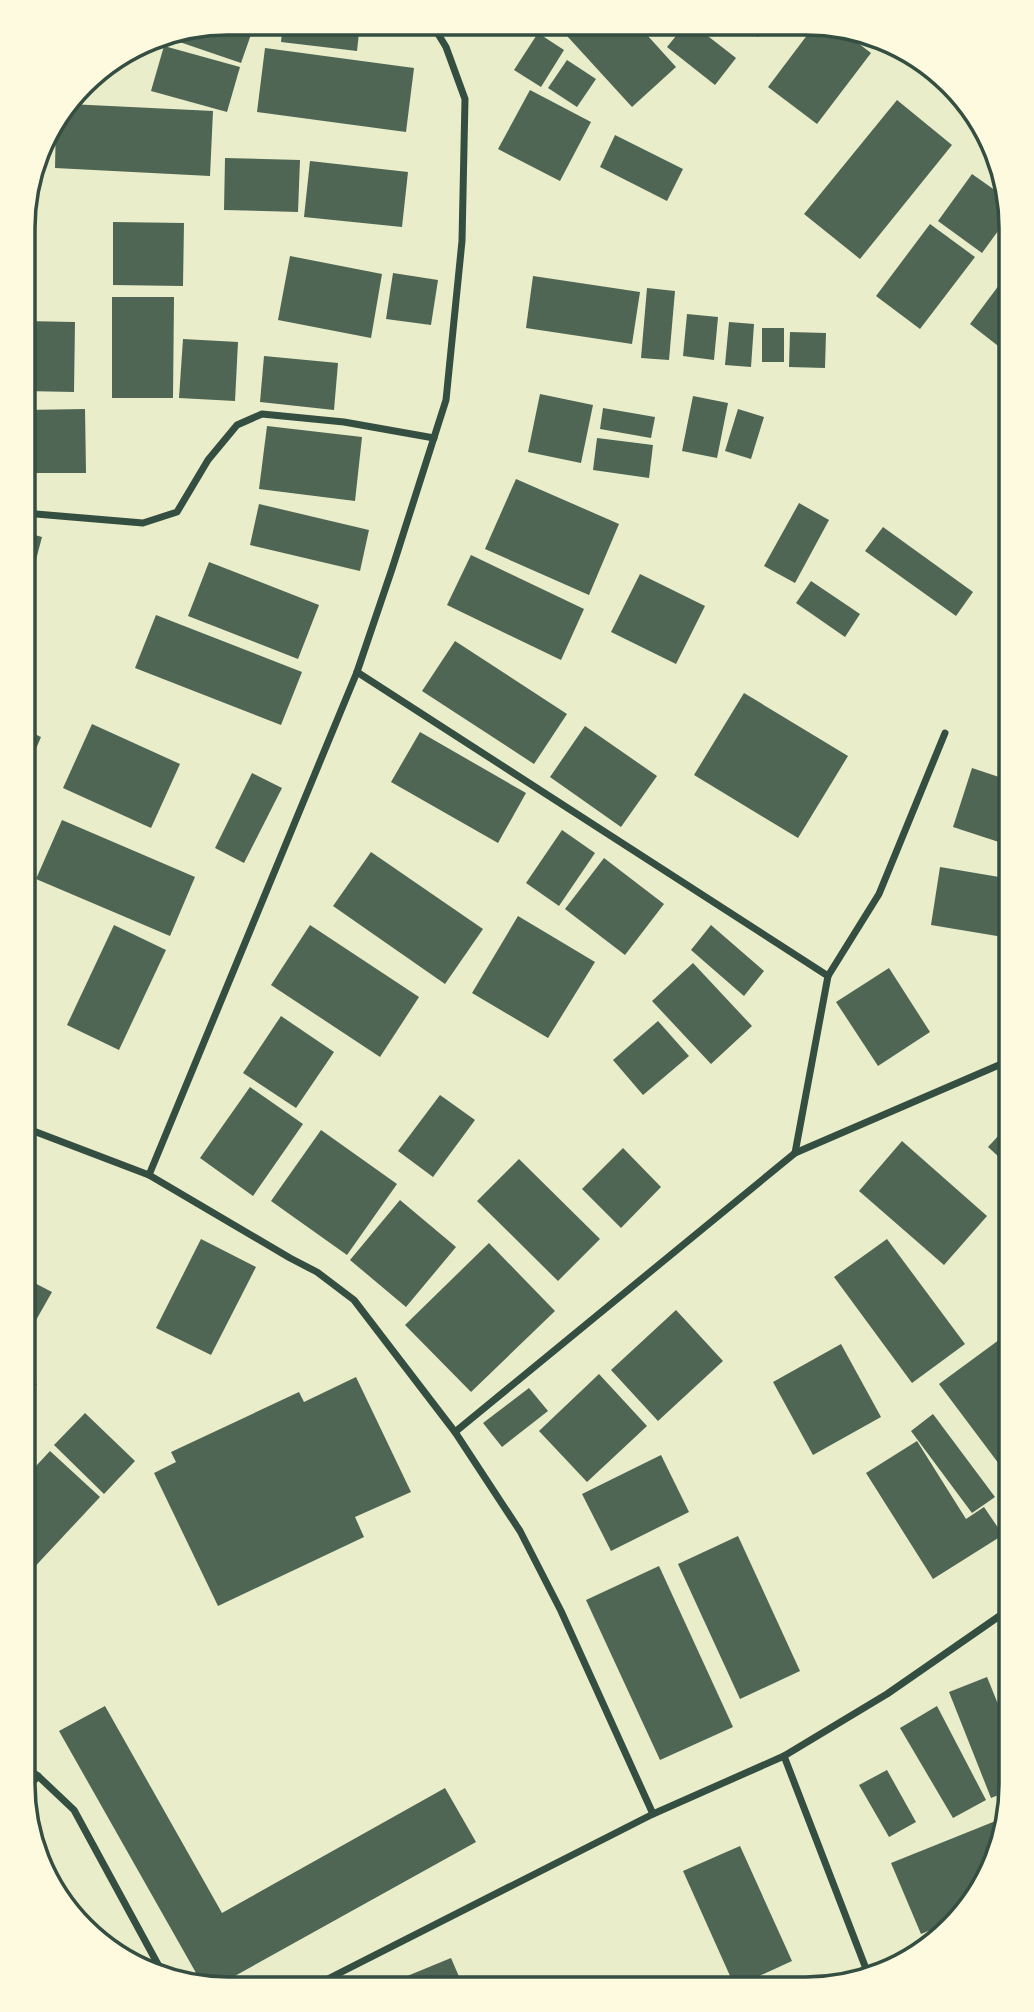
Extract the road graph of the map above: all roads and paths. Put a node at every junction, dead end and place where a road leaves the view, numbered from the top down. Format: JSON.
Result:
{"nodes":[{"id":1,"x":439,"y":35,"type":"edge"},
{"id":2,"x":434,"y":438,"type":"junction"},
{"id":3,"x":35,"y":514,"type":"edge"},
{"id":4,"x":357,"y":672,"type":"junction"},
{"id":5,"x":945,"y":733,"type":"dead end"},
{"id":6,"x":828,"y":976,"type":"junction"},
{"id":7,"x":999,"y":1065,"type":"edge"},
{"id":8,"x":35,"y":1132,"type":"edge"},
{"id":9,"x":795,"y":1153,"type":"junction"},
{"id":10,"x":149,"y":1175,"type":"junction"},
{"id":11,"x":455,"y":1432,"type":"junction"},
{"id":12,"x":999,"y":1616,"type":"edge"},
{"id":13,"x":785,"y":1756,"type":"junction"},
{"id":14,"x":35,"y":1774,"type":"edge"},
{"id":15,"x":38,"y":1776,"type":"junction"},
{"id":16,"x":35,"y":1779,"type":"edge"},
{"id":17,"x":653,"y":1814,"type":"junction"},
{"id":18,"x":158,"y":1963,"type":"edge"},
{"id":19,"x":866,"y":1968,"type":"edge"},
{"id":20,"x":332,"y":1977,"type":"edge"}],
"edges":[{"from":1,"to":2,"type":"street"},
{"from":2,"to":3,"type":"street"},
{"from":2,"to":4,"type":"street"},
{"from":4,"to":6,"type":"street"},
{"from":4,"to":10,"type":"street"},
{"from":5,"to":6,"type":"street"},
{"from":6,"to":9,"type":"street"},
{"from":7,"to":9,"type":"street"},
{"from":8,"to":10,"type":"street"},
{"from":9,"to":11,"type":"street"},
{"from":10,"to":11,"type":"street"},
{"from":11,"to":17,"type":"street"},
{"from":12,"to":13,"type":"street"},
{"from":13,"to":17,"type":"street"},
{"from":13,"to":19,"type":"street"},
{"from":14,"to":15,"type":"street"},
{"from":15,"to":16,"type":"street"},
{"from":15,"to":18,"type":"street"},
{"from":17,"to":20,"type":"street"}]}
